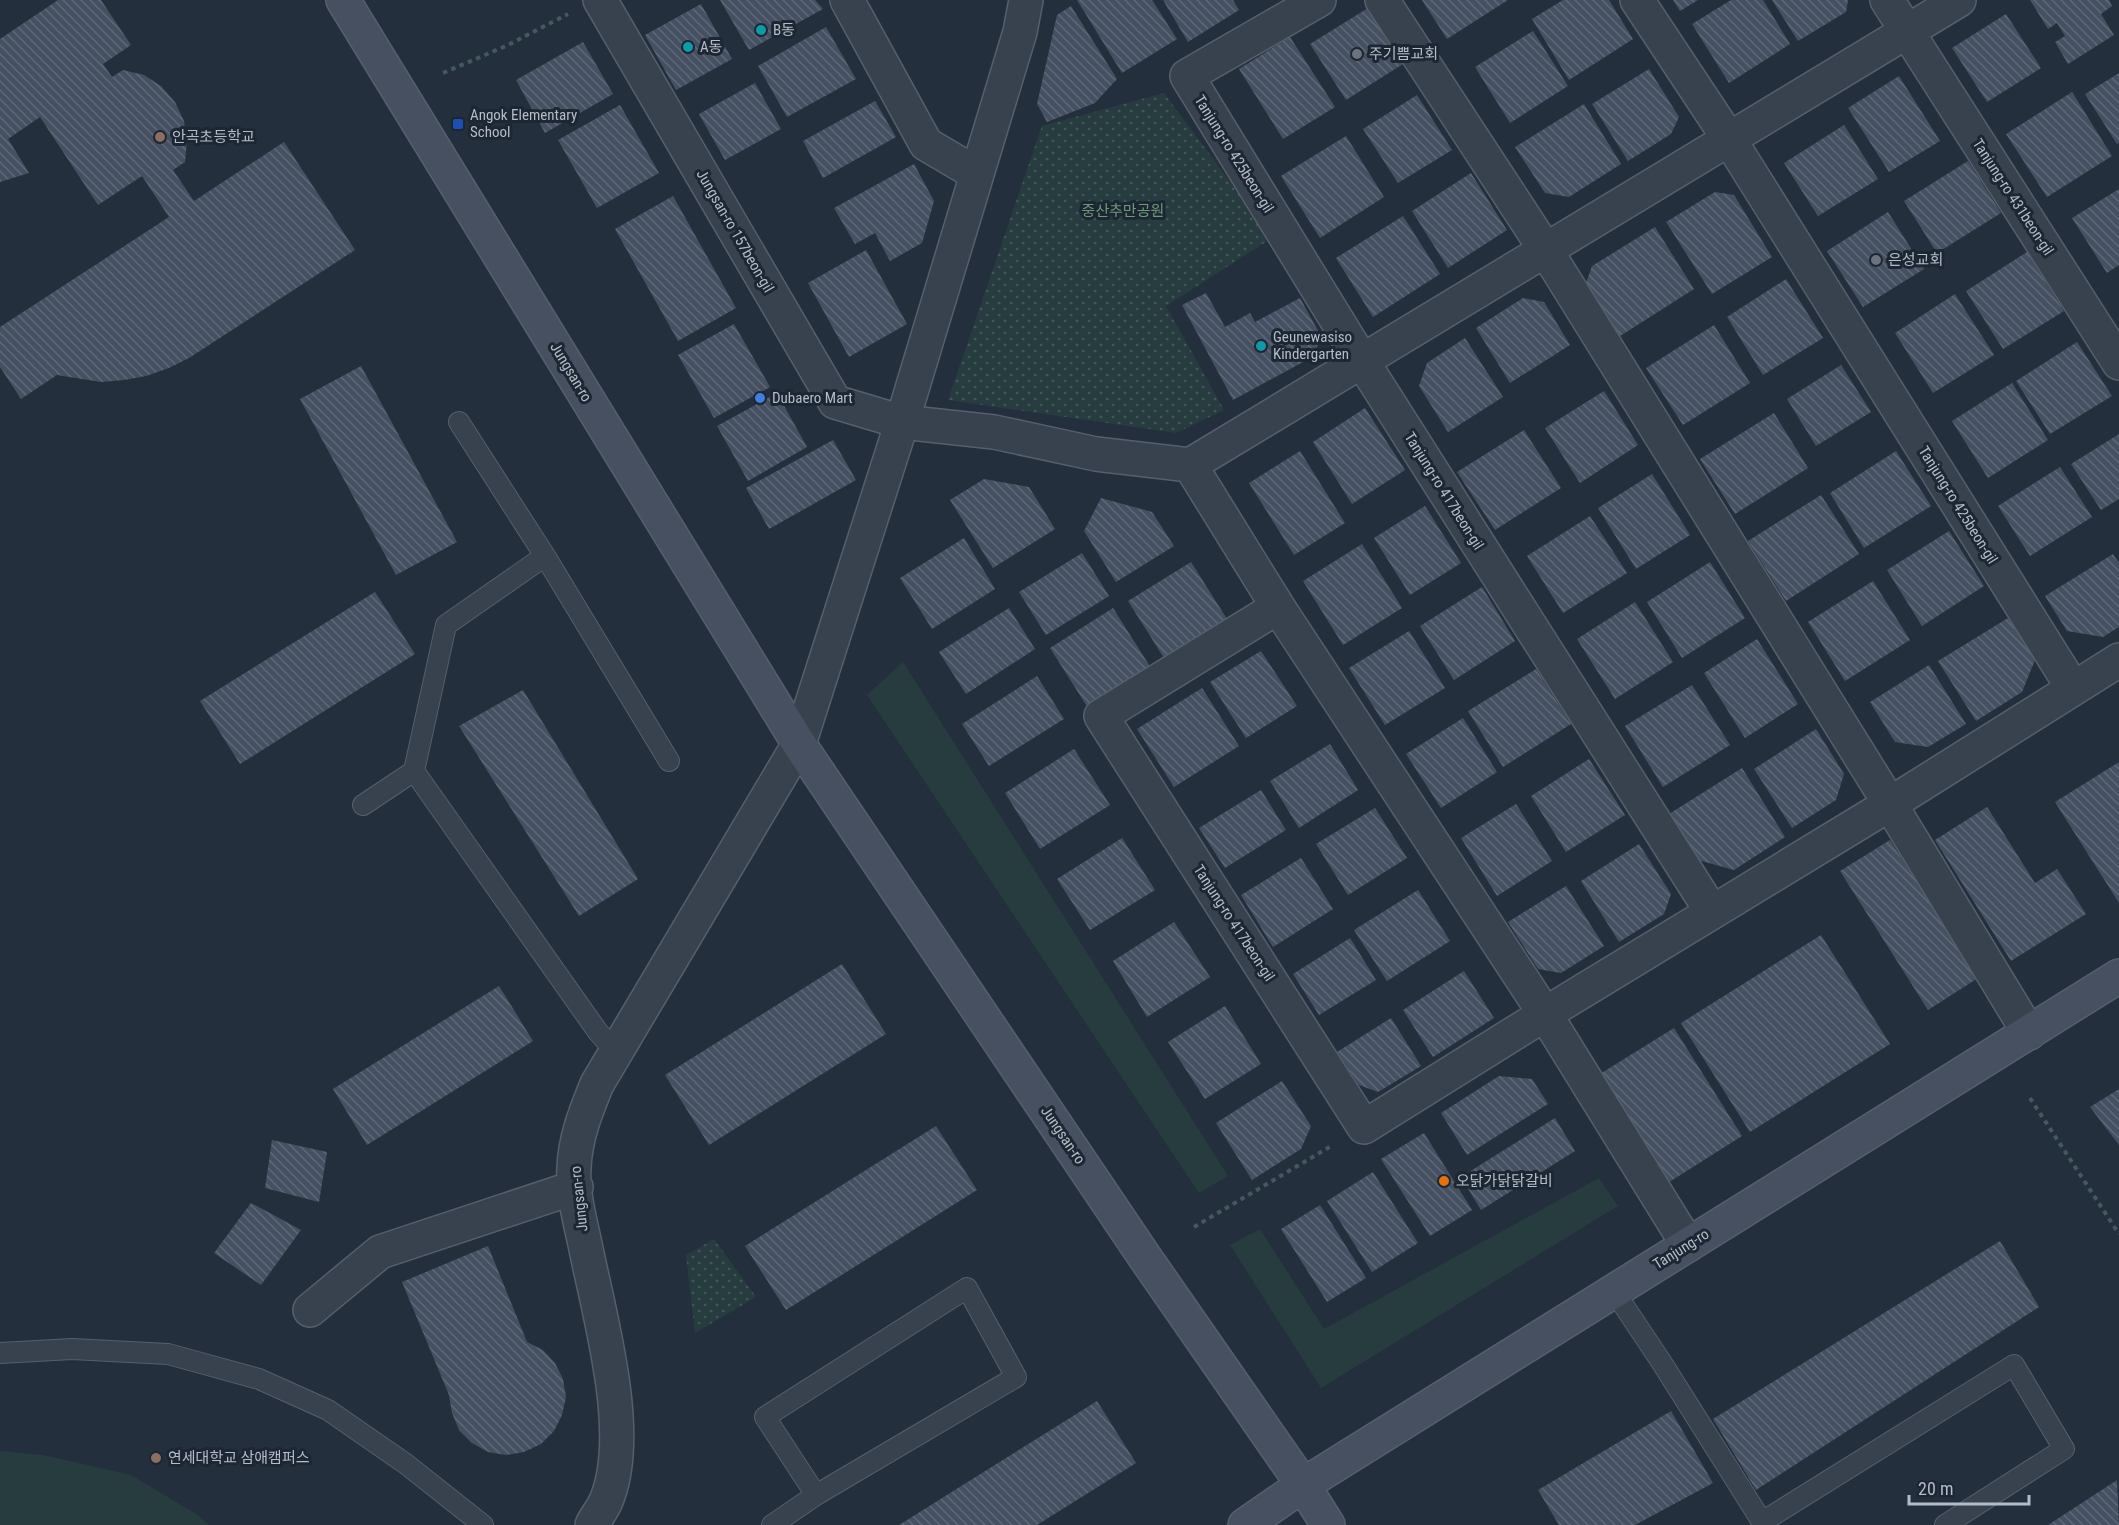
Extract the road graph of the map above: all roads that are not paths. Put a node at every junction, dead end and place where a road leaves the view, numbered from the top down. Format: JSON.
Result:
{"nodes":[{"id":1,"x":343,"y":0,"type":"edge"},
{"id":2,"x":847,"y":0,"type":"edge"},
{"id":3,"x":1026,"y":0,"type":"edge"},
{"id":4,"x":1319,"y":0,"type":"edge"},
{"id":5,"x":1382,"y":0,"type":"edge"},
{"id":6,"x":1637,"y":0,"type":"edge"},
{"id":7,"x":1887,"y":0,"type":"edge"},
{"id":8,"x":1959,"y":0,"type":"edge"},
{"id":9,"x":588,"y":5,"type":"edge"},
{"id":10,"x":1907,"y":31,"type":"junction"},
{"id":11,"x":1729,"y":139,"type":"junction"},
{"id":12,"x":977,"y":174,"type":"junction"},
{"id":13,"x":1545,"y":249,"type":"junction"},
{"id":14,"x":1362,"y":360,"type":"junction"},
{"id":15,"x":2119,"y":363,"type":"edge"},
{"id":16,"x":459,"y":422,"type":"dead end"},
{"id":17,"x":902,"y":422,"type":"junction"},
{"id":18,"x":1190,"y":465,"type":"junction"},
{"id":19,"x":545,"y":556,"type":"junction"},
{"id":20,"x":1278,"y":607,"type":"junction"},
{"id":21,"x":2119,"y":660,"type":"edge"},
{"id":22,"x":2073,"y":688,"type":"junction"},
{"id":23,"x":799,"y":744,"type":"junction"},
{"id":24,"x":669,"y":761,"type":"dead end"},
{"id":25,"x":414,"y":771,"type":"junction"},
{"id":26,"x":1890,"y":804,"type":"junction"},
{"id":27,"x":363,"y":805,"type":"dead end"},
{"id":28,"x":1712,"y":912,"type":"junction"},
{"id":29,"x":2119,"y":976,"type":"edge"},
{"id":30,"x":1545,"y":1014,"type":"junction"},
{"id":31,"x":2029,"y":1034,"type":"junction"},
{"id":32,"x":616,"y":1052,"type":"junction"},
{"id":33,"x":576,"y":1187,"type":"junction"},
{"id":34,"x":1688,"y":1245,"type":"junction"},
{"id":35,"x":1614,"y":1291,"type":"junction"},
{"id":36,"x":310,"y":1310,"type":"dead end"},
{"id":37,"x":0,"y":1353,"type":"edge"},
{"id":38,"x":1303,"y":1485,"type":"junction"},
{"id":39,"x":816,"y":1495,"type":"junction"},
{"id":40,"x":1762,"y":1523,"type":"edge"},
{"id":41,"x":483,"y":1525,"type":"edge"},
{"id":42,"x":592,"y":1525,"type":"edge"},
{"id":43,"x":772,"y":1525,"type":"edge"},
{"id":44,"x":1245,"y":1525,"type":"edge"},
{"id":45,"x":1328,"y":1525,"type":"edge"},
{"id":46,"x":1945,"y":1525,"type":"edge"}],
"edges":[{"from":1,"to":23,"type":"main road","name":"Jungsan-ro"},
{"from":2,"to":12,"type":"street"},
{"from":3,"to":12,"type":"street"},
{"from":4,"to":14,"type":"street","name":"Tanjung-ro 425beon-gil"},
{"from":5,"to":13,"type":"street"},
{"from":6,"to":11,"type":"street","name":"Tanjung-ro 425beon-gil"},
{"from":7,"to":10,"type":"street","name":"Tanjung-ro 431beon-gil"},
{"from":8,"to":10,"type":"street"},
{"from":9,"to":17,"type":"street","name":"Jungsan-ro 157beon-gil"},
{"from":10,"to":11,"type":"street"},
{"from":10,"to":15,"type":"street","name":"Tanjung-ro 431beon-gil"},
{"from":11,"to":13,"type":"street"},
{"from":11,"to":22,"type":"street","name":"Tanjung-ro 425beon-gil"},
{"from":12,"to":17,"type":"street"},
{"from":13,"to":14,"type":"street"},
{"from":13,"to":26,"type":"street"},
{"from":14,"to":18,"type":"street"},
{"from":14,"to":28,"type":"street","name":"Tanjung-ro 417beon-gil"},
{"from":16,"to":19,"type":"lane"},
{"from":17,"to":18,"type":"street"},
{"from":17,"to":23,"type":"street"},
{"from":18,"to":20,"type":"street"},
{"from":19,"to":24,"type":"lane"},
{"from":19,"to":25,"type":"lane"},
{"from":20,"to":30,"type":"street"},
{"from":20,"to":30,"type":"street","name":"Tanjung-ro 417beon-gil"},
{"from":21,"to":22,"type":"street"},
{"from":22,"to":26,"type":"street"},
{"from":23,"to":32,"type":"street","name":"Jungsan-ro"},
{"from":23,"to":38,"type":"main road","name":"Jungsan-ro"},
{"from":25,"to":27,"type":"lane"},
{"from":25,"to":32,"type":"lane"},
{"from":26,"to":28,"type":"street"},
{"from":26,"to":31,"type":"street"},
{"from":28,"to":30,"type":"street"},
{"from":29,"to":31,"type":"main road","name":"Tanjung-ro"},
{"from":30,"to":34,"type":"street"},
{"from":31,"to":34,"type":"main road","name":"Tanjung-ro"},
{"from":32,"to":33,"type":"street","name":"Jungsan-ro"},
{"from":33,"to":36,"type":"street"},
{"from":33,"to":42,"type":"street","name":"Jungsan-ro"},
{"from":34,"to":35,"type":"main road","name":"Tanjung-ro"},
{"from":35,"to":38,"type":"main road","name":"Tanjung-ro"},
{"from":35,"to":40,"type":"lane"},
{"from":37,"to":41,"type":"lane"},
{"from":38,"to":44,"type":"main road","name":"Tanjung-ro"},
{"from":38,"to":45,"type":"main road","name":"Jungsan-ro"},
{"from":39,"to":39,"type":"lane"},
{"from":39,"to":43,"type":"lane"},
{"from":40,"to":46,"type":"lane"}]}
